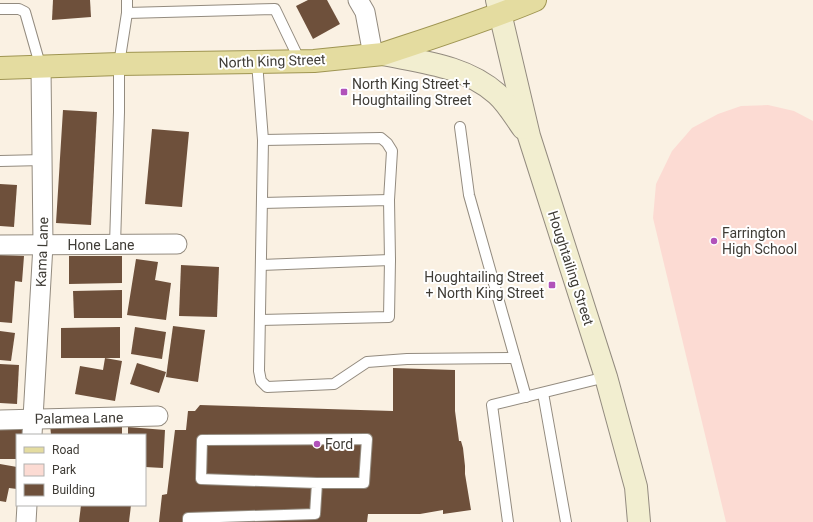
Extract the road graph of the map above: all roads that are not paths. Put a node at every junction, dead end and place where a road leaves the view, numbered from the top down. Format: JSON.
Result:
{"nodes":[{"id":1,"x":127,"y":0,"type":"edge"},
{"id":2,"x":358,"y":0,"type":"edge"},
{"id":3,"x":535,"y":0,"type":"edge"},
{"id":4,"x":499,"y":7,"type":"edge"},
{"id":5,"x":0,"y":9,"type":"edge"},
{"id":6,"x":127,"y":13,"type":"junction"},
{"id":7,"x":378,"y":54,"type":"junction"},
{"id":8,"x":300,"y":61,"type":"junction"},
{"id":9,"x":257,"y":62,"type":"junction"},
{"id":10,"x":119,"y":64,"type":"junction"},
{"id":11,"x":0,"y":68,"type":"edge"},
{"id":12,"x":41,"y":68,"type":"junction"},
{"id":13,"x":460,"y":127,"type":"dead end"},
{"id":14,"x":529,"y":136,"type":"junction"},
{"id":15,"x":263,"y":140,"type":"junction"},
{"id":16,"x":43,"y":160,"type":"junction"},
{"id":17,"x":0,"y":161,"type":"edge"},
{"id":18,"x":389,"y":200,"type":"junction"},
{"id":19,"x":262,"y":203,"type":"junction"},
{"id":20,"x":177,"y":244,"type":"dead end"},
{"id":21,"x":0,"y":245,"type":"edge"},
{"id":22,"x":43,"y":245,"type":"junction"},
{"id":23,"x":115,"y":245,"type":"junction"},
{"id":24,"x":390,"y":260,"type":"junction"},
{"id":25,"x":261,"y":265,"type":"junction"},
{"id":26,"x":260,"y":320,"type":"junction"},
{"id":27,"x":515,"y":358,"type":"junction"},
{"id":28,"x":606,"y":377,"type":"junction"},
{"id":29,"x":543,"y":393,"type":"junction"},
{"id":30,"x":526,"y":397,"type":"junction"},
{"id":31,"x":158,"y":416,"type":"dead end"},
{"id":32,"x":0,"y":420,"type":"edge"},
{"id":33,"x":32,"y":427,"type":"edge"},
{"id":34,"x":317,"y":483,"type":"junction"},
{"id":35,"x":27,"y":506,"type":"edge"},
{"id":36,"x":26,"y":522,"type":"edge"},
{"id":37,"x":188,"y":522,"type":"edge"},
{"id":38,"x":508,"y":522,"type":"edge"},
{"id":39,"x":566,"y":522,"type":"edge"},
{"id":40,"x":639,"y":522,"type":"edge"}],
"edges":[{"from":1,"to":6,"type":"lane"},
{"from":2,"to":7,"type":"street"},
{"from":3,"to":4,"type":"main road","name":"North King Street"},
{"from":4,"to":7,"type":"main road","name":"North King Street"},
{"from":4,"to":14,"type":"main road","name":"Houghtailing Street"},
{"from":5,"to":12,"type":"lane"},
{"from":6,"to":8,"type":"lane"},
{"from":6,"to":10,"type":"lane"},
{"from":7,"to":8,"type":"main road","name":"North King Street"},
{"from":7,"to":14,"type":"main road"},
{"from":8,"to":9,"type":"main road","name":"North King Street"},
{"from":9,"to":10,"type":"main road","name":"North King Street"},
{"from":9,"to":15,"type":"lane"},
{"from":10,"to":12,"type":"main road","name":"North King Street"},
{"from":10,"to":23,"type":"lane"},
{"from":11,"to":12,"type":"main road","name":"North King Street"},
{"from":12,"to":16,"type":"street","name":"Kama Lane"},
{"from":13,"to":27,"type":"lane"},
{"from":14,"to":28,"type":"main road","name":"Houghtailing Street"},
{"from":15,"to":18,"type":"lane"},
{"from":15,"to":19,"type":"lane"},
{"from":16,"to":17,"type":"lane"},
{"from":16,"to":22,"type":"street","name":"Kama Lane"},
{"from":18,"to":19,"type":"lane"},
{"from":18,"to":24,"type":"lane"},
{"from":19,"to":25,"type":"lane"},
{"from":20,"to":23,"type":"street","name":"Hone Lane"},
{"from":21,"to":22,"type":"street","name":"Hone Lane"},
{"from":22,"to":23,"type":"street","name":"Hone Lane"},
{"from":22,"to":33,"type":"street","name":"Kama Lane"},
{"from":24,"to":25,"type":"lane"},
{"from":24,"to":26,"type":"lane"},
{"from":25,"to":26,"type":"lane"},
{"from":26,"to":27,"type":"lane"},
{"from":27,"to":30,"type":"lane"},
{"from":28,"to":29,"type":"lane"},
{"from":28,"to":40,"type":"main road","name":"Houghtailing Street"},
{"from":29,"to":30,"type":"lane"},
{"from":29,"to":39,"type":"lane"},
{"from":30,"to":38,"type":"lane"},
{"from":31,"to":33,"type":"street","name":"Palamea Lane"},
{"from":32,"to":33,"type":"street","name":"Palamea Lane"},
{"from":34,"to":34,"type":"lane"},
{"from":34,"to":37,"type":"lane"},
{"from":35,"to":36,"type":"street"}]}
